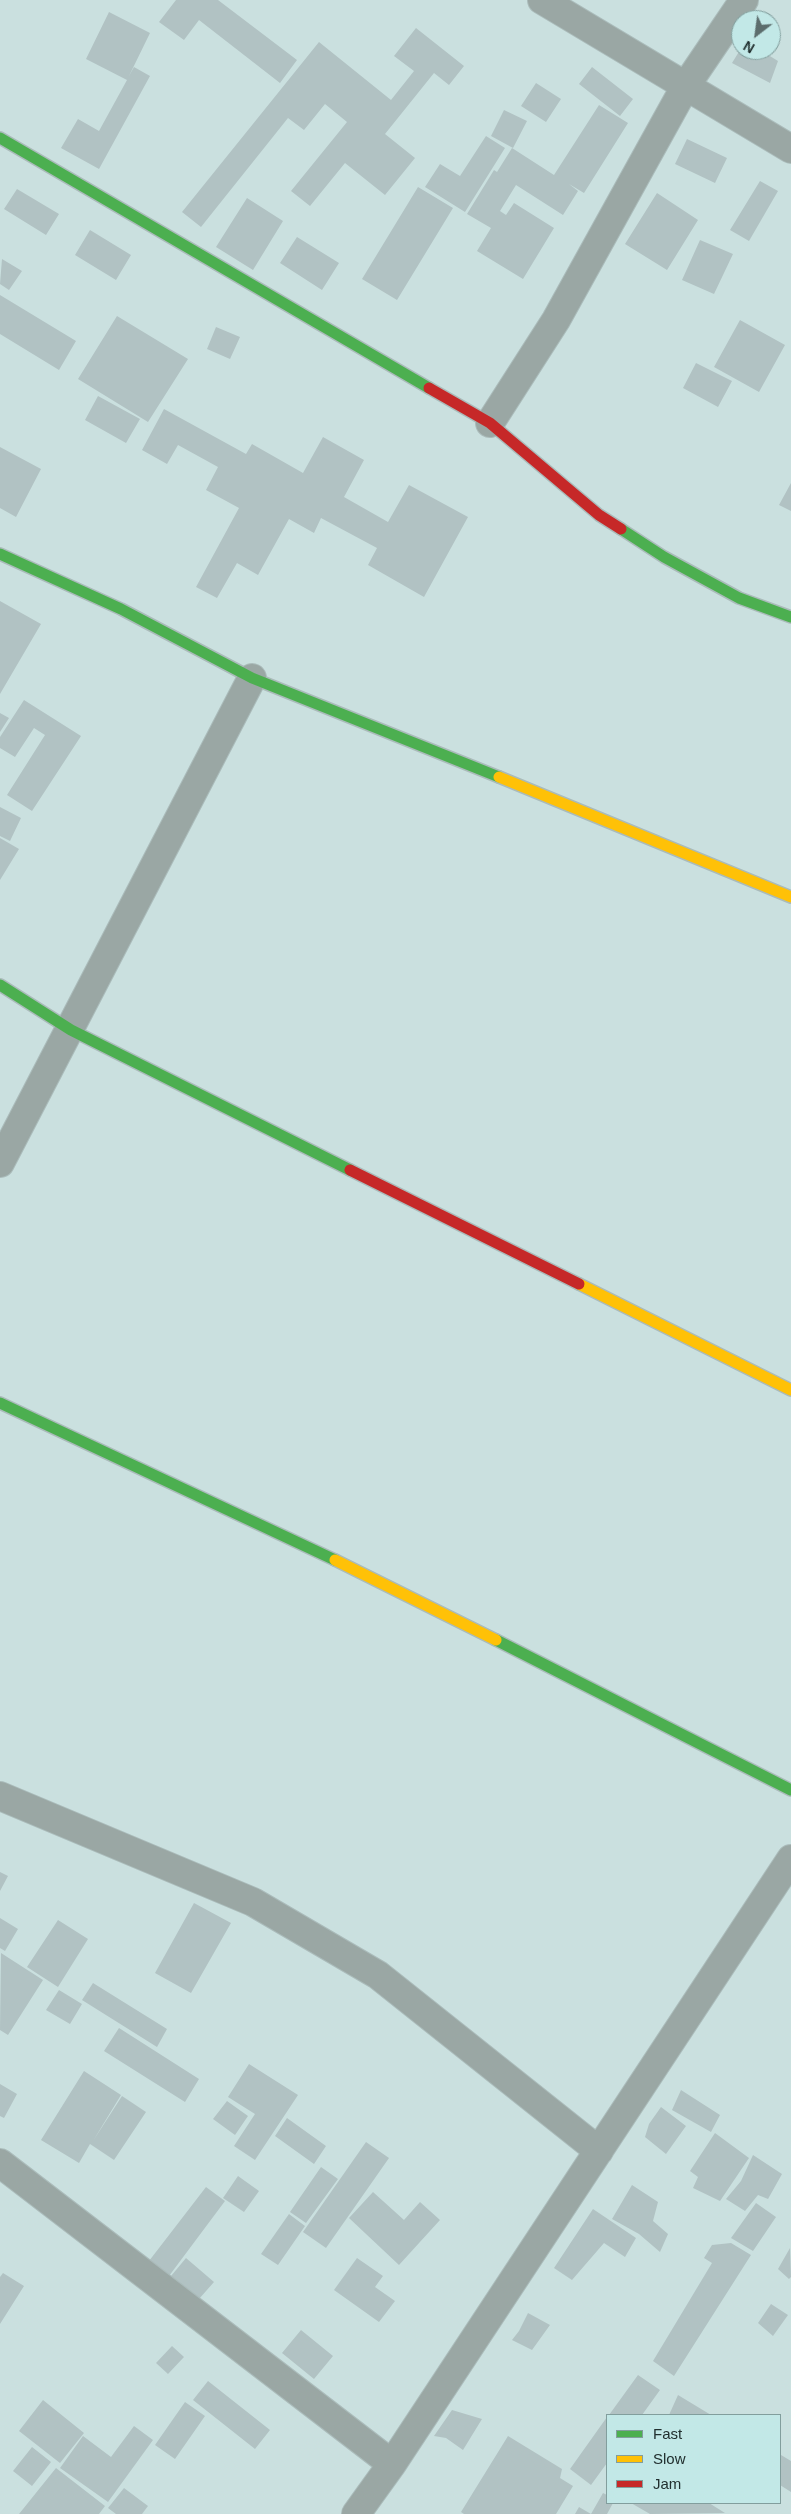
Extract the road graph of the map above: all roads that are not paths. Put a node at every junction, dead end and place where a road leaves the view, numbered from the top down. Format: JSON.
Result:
{"nodes":[{"id":1,"x":542,"y":0,"type":"edge"},
{"id":2,"x":744,"y":0,"type":"edge"},
{"id":3,"x":685,"y":87,"type":"junction"},
{"id":4,"x":0,"y":138,"type":"edge"},
{"id":5,"x":791,"y":149,"type":"edge"},
{"id":6,"x":490,"y":423,"type":"junction"},
{"id":7,"x":0,"y":554,"type":"edge"},
{"id":8,"x":791,"y":617,"type":"edge"},
{"id":9,"x":252,"y":678,"type":"junction"},
{"id":10,"x":791,"y":897,"type":"edge"},
{"id":11,"x":0,"y":984,"type":"edge"},
{"id":12,"x":71,"y":1030,"type":"junction"},
{"id":13,"x":0,"y":1163,"type":"edge"},
{"id":14,"x":791,"y":1390,"type":"edge"},
{"id":15,"x":0,"y":1403,"type":"edge"},
{"id":16,"x":791,"y":1790,"type":"edge"},
{"id":17,"x":0,"y":1796,"type":"edge"},
{"id":18,"x":791,"y":1858,"type":"edge"},
{"id":19,"x":599,"y":2151,"type":"junction"},
{"id":20,"x":0,"y":2163,"type":"edge"},
{"id":21,"x":392,"y":2464,"type":"junction"},
{"id":22,"x":356,"y":2514,"type":"edge"}],
"edges":[{"from":1,"to":3,"type":"street"},
{"from":2,"to":3,"type":"street"},
{"from":3,"to":5,"type":"street"},
{"from":3,"to":6,"type":"street"},
{"from":4,"to":6,"type":"street"},
{"from":6,"to":8,"type":"street"},
{"from":7,"to":9,"type":"street"},
{"from":9,"to":10,"type":"street"},
{"from":9,"to":12,"type":"street"},
{"from":11,"to":12,"type":"street"},
{"from":12,"to":13,"type":"street"},
{"from":12,"to":14,"type":"street"},
{"from":15,"to":16,"type":"street"},
{"from":17,"to":19,"type":"street"},
{"from":18,"to":19,"type":"street"},
{"from":19,"to":21,"type":"street"},
{"from":20,"to":21,"type":"street"},
{"from":21,"to":22,"type":"street"}]}
